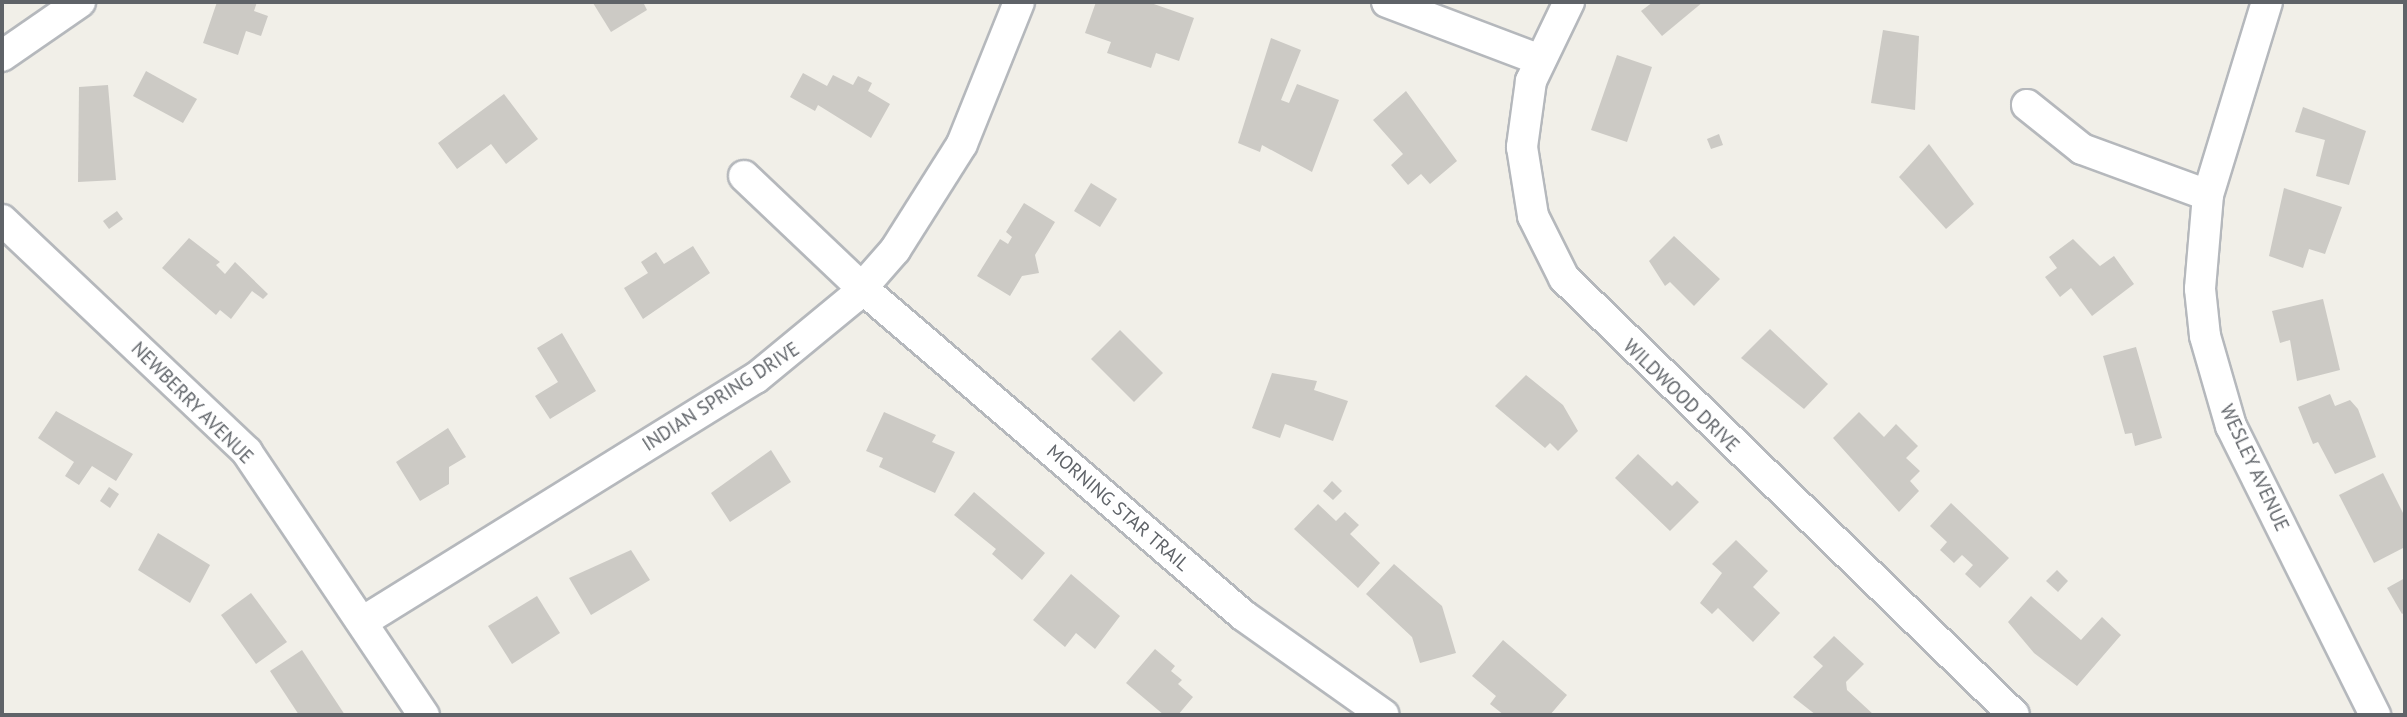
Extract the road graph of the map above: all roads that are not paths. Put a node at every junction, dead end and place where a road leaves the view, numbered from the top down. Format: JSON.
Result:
{"nodes":[{"id":1,"x":80,"y":2,"type":"edge"},
{"id":2,"x":1019,"y":2,"type":"edge"},
{"id":3,"x":1387,"y":2,"type":"edge"},
{"id":4,"x":1569,"y":2,"type":"edge"},
{"id":5,"x":2267,"y":2,"type":"edge"},
{"id":6,"x":2,"y":56,"type":"edge"},
{"id":7,"x":1538,"y":59,"type":"junction"},
{"id":8,"x":2027,"y":105,"type":"dead end"},
{"id":9,"x":744,"y":176,"type":"dead end"},
{"id":10,"x":2208,"y":195,"type":"junction"},
{"id":11,"x":2,"y":220,"type":"edge"},
{"id":12,"x":862,"y":288,"type":"junction"},
{"id":13,"x":362,"y":622,"type":"junction"},
{"id":14,"x":424,"y":715,"type":"edge"},
{"id":15,"x":1384,"y":715,"type":"edge"},
{"id":16,"x":2014,"y":715,"type":"edge"},
{"id":17,"x":2375,"y":715,"type":"edge"}],
"edges":[{"from":1,"to":6,"type":"street"},
{"from":2,"to":12,"type":"street","name":"INDIAN SPRING DRIVE"},
{"from":3,"to":7,"type":"street"},
{"from":4,"to":7,"type":"street","name":"WILDWOOD DRIVE"},
{"from":5,"to":10,"type":"street","name":"WESLEY AVENUE"},
{"from":7,"to":16,"type":"street","name":"WILDWOOD DRIVE"},
{"from":8,"to":10,"type":"street"},
{"from":9,"to":12,"type":"street","name":"MORNING STAR TRAIL"},
{"from":10,"to":17,"type":"street","name":"WESLEY AVENUE"},
{"from":11,"to":13,"type":"street","name":"NEWBERRY AVENUE"},
{"from":12,"to":13,"type":"street","name":"INDIAN SPRING DRIVE"},
{"from":12,"to":15,"type":"street","name":"MORNING STAR TRAIL"},
{"from":13,"to":14,"type":"street","name":"NEWBERRY AVENUE"}]}
